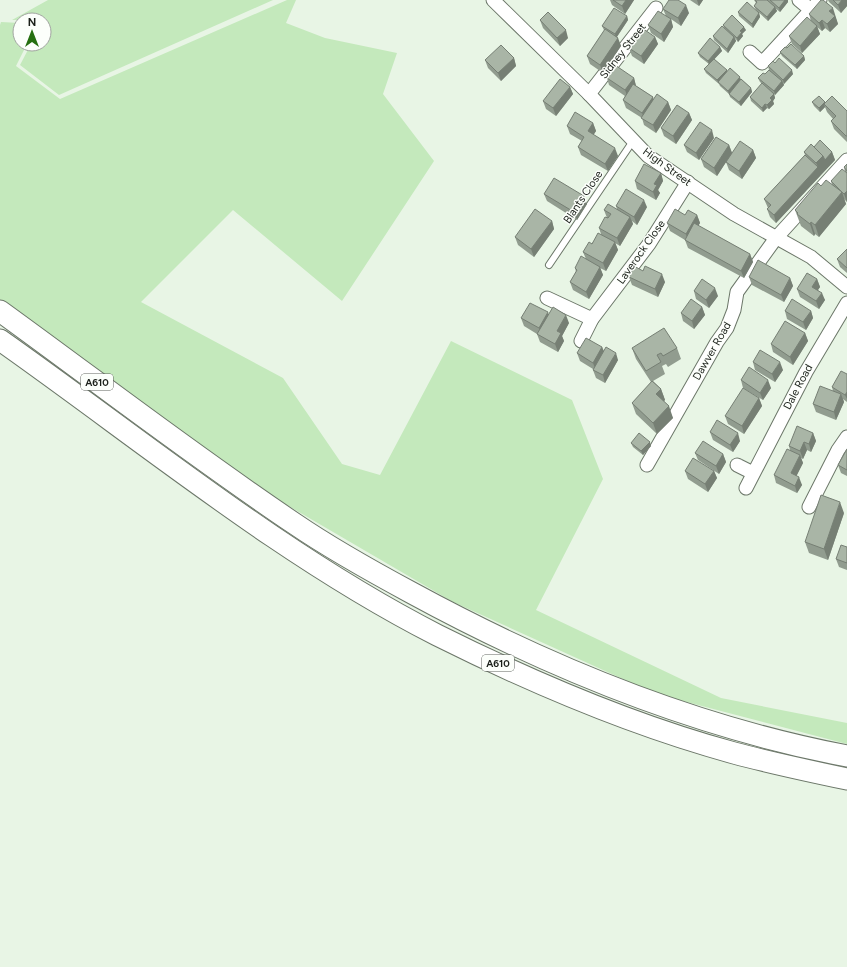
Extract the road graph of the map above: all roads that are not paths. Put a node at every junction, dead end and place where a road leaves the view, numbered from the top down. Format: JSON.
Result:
{"nodes":[{"id":1,"x":493,"y":0,"type":"edge"},
{"id":2,"x":798,"y":0,"type":"edge"},
{"id":3,"x":820,"y":0,"type":"edge"},
{"id":4,"x":656,"y":8,"type":"dead end"},
{"id":5,"x":811,"y":10,"type":"junction"},
{"id":6,"x":750,"y":52,"type":"dead end"},
{"id":7,"x":589,"y":94,"type":"junction"},
{"id":8,"x":633,"y":141,"type":"junction"},
{"id":9,"x":847,"y":160,"type":"edge"},
{"id":10,"x":688,"y":182,"type":"junction"},
{"id":11,"x":776,"y":238,"type":"junction"},
{"id":12,"x":549,"y":264,"type":"dead end"},
{"id":13,"x":847,"y":287,"type":"edge"},
{"id":14,"x":547,"y":298,"type":"dead end"},
{"id":15,"x":847,"y":304,"type":"edge"},
{"id":16,"x":0,"y":311,"type":"edge"},
{"id":17,"x":592,"y":319,"type":"junction"},
{"id":18,"x":0,"y":340,"type":"edge"},
{"id":19,"x":581,"y":341,"type":"dead end"},
{"id":20,"x":847,"y":437,"type":"edge"},
{"id":21,"x":647,"y":465,"type":"dead end"},
{"id":22,"x":737,"y":465,"type":"dead end"},
{"id":23,"x":753,"y":473,"type":"junction"},
{"id":24,"x":746,"y":488,"type":"dead end"},
{"id":25,"x":809,"y":507,"type":"dead end"},
{"id":26,"x":847,"y":756,"type":"edge"},
{"id":27,"x":847,"y":779,"type":"edge"}],
"edges":[{"from":1,"to":7,"type":"street","name":"High Street"},
{"from":2,"to":5,"type":"street"},
{"from":3,"to":5,"type":"street"},
{"from":4,"to":7,"type":"street","name":"Sidney Street"},
{"from":5,"to":6,"type":"street"},
{"from":7,"to":8,"type":"street","name":"High Street"},
{"from":8,"to":10,"type":"street","name":"High Street"},
{"from":8,"to":12,"type":"lane","name":"Blants Close"},
{"from":9,"to":11,"type":"street","name":"Dawver Road"},
{"from":10,"to":11,"type":"street","name":"High Street"},
{"from":10,"to":17,"type":"street","name":"Laverock Close"},
{"from":11,"to":13,"type":"street","name":"High Street"},
{"from":11,"to":21,"type":"street","name":"Dawver Road"},
{"from":14,"to":17,"type":"street"},
{"from":15,"to":23,"type":"street","name":"Dale Road"},
{"from":16,"to":26,"type":"highway","number":"A610"},
{"from":17,"to":19,"type":"street","name":"Laverock Close"},
{"from":18,"to":27,"type":"highway","number":"A610"},
{"from":20,"to":25,"type":"street"},
{"from":22,"to":23,"type":"street"},
{"from":23,"to":24,"type":"street","name":"Dale Road"}]}
